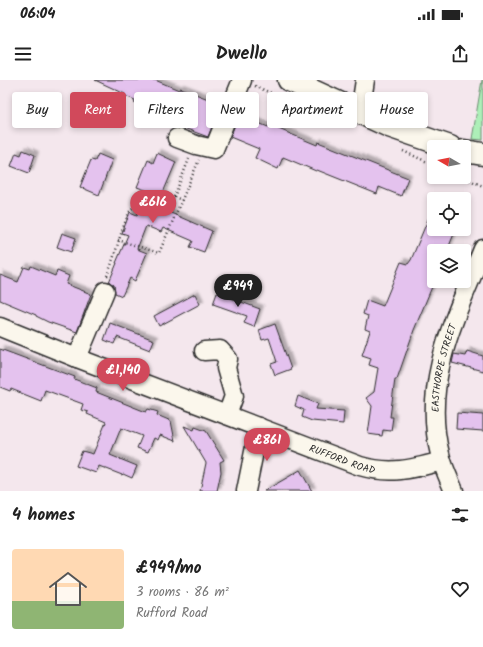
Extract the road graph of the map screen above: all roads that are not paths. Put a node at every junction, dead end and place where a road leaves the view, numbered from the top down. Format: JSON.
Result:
{"nodes":[{"id":1,"x":242,"y":80,"type":"edge"},
{"id":2,"x":289,"y":80,"type":"edge"},
{"id":3,"x":365,"y":80,"type":"edge"},
{"id":4,"x":360,"y":113,"type":"junction"},
{"id":5,"x":177,"y":138,"type":"dead end"},
{"id":6,"x":427,"y":140,"type":"edge"},
{"id":7,"x":471,"y":152,"type":"edge"},
{"id":8,"x":483,"y":154,"type":"edge"},
{"id":9,"x":483,"y":249,"type":"edge"},
{"id":10,"x":105,"y":291,"type":"road end"},
{"id":11,"x":0,"y":327,"type":"edge"},
{"id":12,"x":204,"y":351,"type":"dead end"},
{"id":13,"x":77,"y":358,"type":"junction"},
{"id":14,"x":227,"y":414,"type":"junction"},
{"id":15,"x":259,"y":427,"type":"junction"},
{"id":16,"x":442,"y":461,"type":"junction"},
{"id":17,"x":246,"y":491,"type":"edge"},
{"id":18,"x":454,"y":491,"type":"edge"}],
"edges":[{"from":1,"to":5,"type":"street"},
{"from":2,"to":4,"type":"main road"},
{"from":3,"to":4,"type":"street"},
{"from":4,"to":6,"type":"main road"},
{"from":7,"to":8,"type":"main road"},
{"from":9,"to":16,"type":"street","name":"EASTHORPE STREET"},
{"from":10,"to":13,"type":"street"},
{"from":11,"to":13,"type":"street","name":"RUFFORD ROAD"},
{"from":12,"to":14,"type":"street"},
{"from":13,"to":14,"type":"street","name":"RUFFORD ROAD"},
{"from":14,"to":15,"type":"street","name":"RUFFORD ROAD"},
{"from":15,"to":16,"type":"street","name":"RUFFORD ROAD"},
{"from":15,"to":17,"type":"street"},
{"from":16,"to":18,"type":"street","name":"EASTHORPE STREET"}]}
